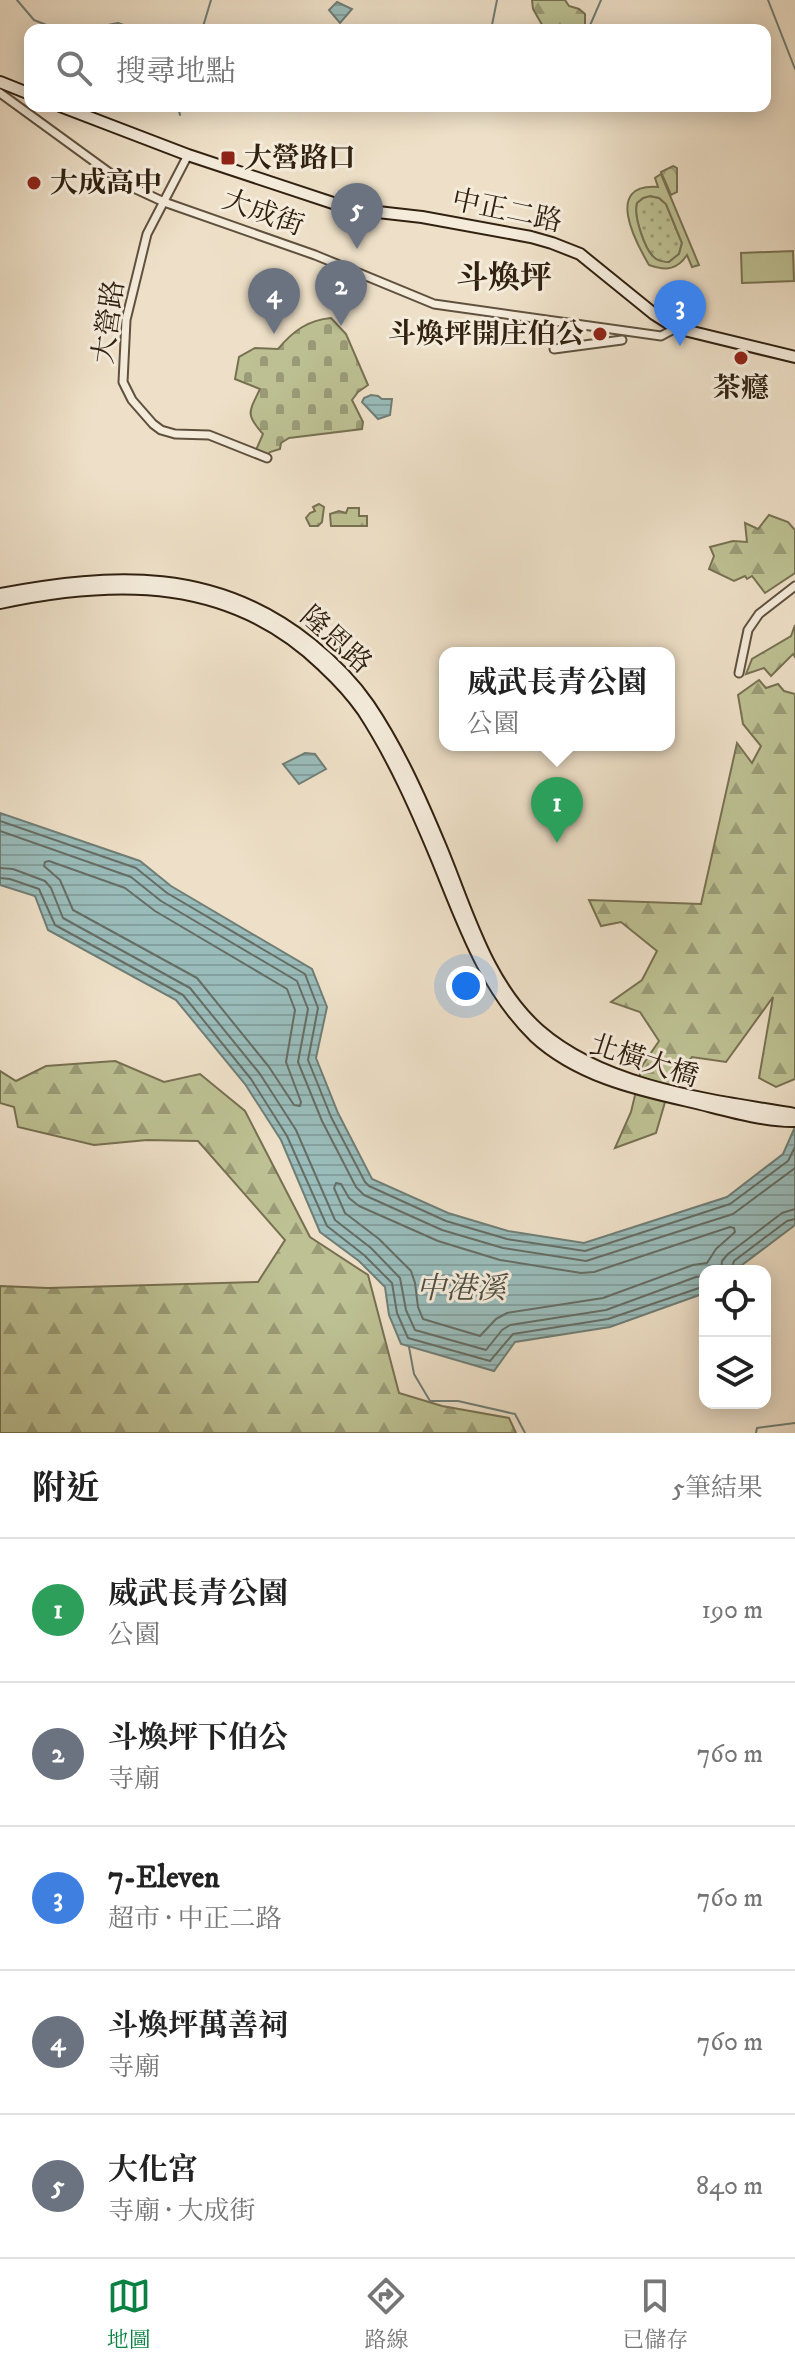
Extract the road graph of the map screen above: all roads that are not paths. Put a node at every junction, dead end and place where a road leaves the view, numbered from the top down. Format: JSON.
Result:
{"nodes":[{"id":1,"x":0,"y":82,"type":"edge"},
{"id":2,"x":24,"y":92,"type":"edge"},
{"id":3,"x":0,"y":93,"type":"edge"},
{"id":4,"x":24,"y":110,"type":"edge"},
{"id":5,"x":26,"y":112,"type":"edge"},
{"id":6,"x":76,"y":112,"type":"edge"},
{"id":7,"x":188,"y":155,"type":"junction"},
{"id":8,"x":164,"y":202,"type":"junction"},
{"id":9,"x":676,"y":328,"type":"junction"},
{"id":10,"x":622,"y":340,"type":"dead end"},
{"id":11,"x":554,"y":349,"type":"dead end"},
{"id":12,"x":795,"y":357,"type":"edge"},
{"id":13,"x":267,"y":458,"type":"dead end"},
{"id":14,"x":795,"y":586,"type":"edge"},
{"id":15,"x":0,"y":594,"type":"edge"},
{"id":16,"x":0,"y":603,"type":"edge"},
{"id":17,"x":739,"y":673,"type":"dead end"},
{"id":18,"x":388,"y":745,"type":"junction"},
{"id":19,"x":482,"y":956,"type":"junction"},
{"id":20,"x":795,"y":1114,"type":"edge"},
{"id":21,"x":795,"y":1121,"type":"edge"}],
"edges":[{"from":1,"to":2,"type":"main road"},
{"from":3,"to":4,"type":"street","name":"大成街"},
{"from":5,"to":8,"type":"street","name":"大成街"},
{"from":6,"to":7,"type":"main road","name":"中正二路"},
{"from":7,"to":8,"type":"street","name":"大營路"},
{"from":7,"to":9,"type":"main road","name":"中正二路"},
{"from":8,"to":9,"type":"street","name":"大成街"},
{"from":8,"to":13,"type":"street","name":"大營路"},
{"from":9,"to":12,"type":"main road","name":"中正二路"},
{"from":10,"to":11,"type":"street"},
{"from":14,"to":17,"type":"street"},
{"from":15,"to":18,"type":"main road","name":"隆恩路"},
{"from":16,"to":18,"type":"main road","name":"隆恩路"},
{"from":18,"to":19,"type":"main road","name":"隆恩路"},
{"from":19,"to":20,"type":"main road","name":"北橫大橋"},
{"from":19,"to":21,"type":"main road","name":"北橫大橋"}]}
